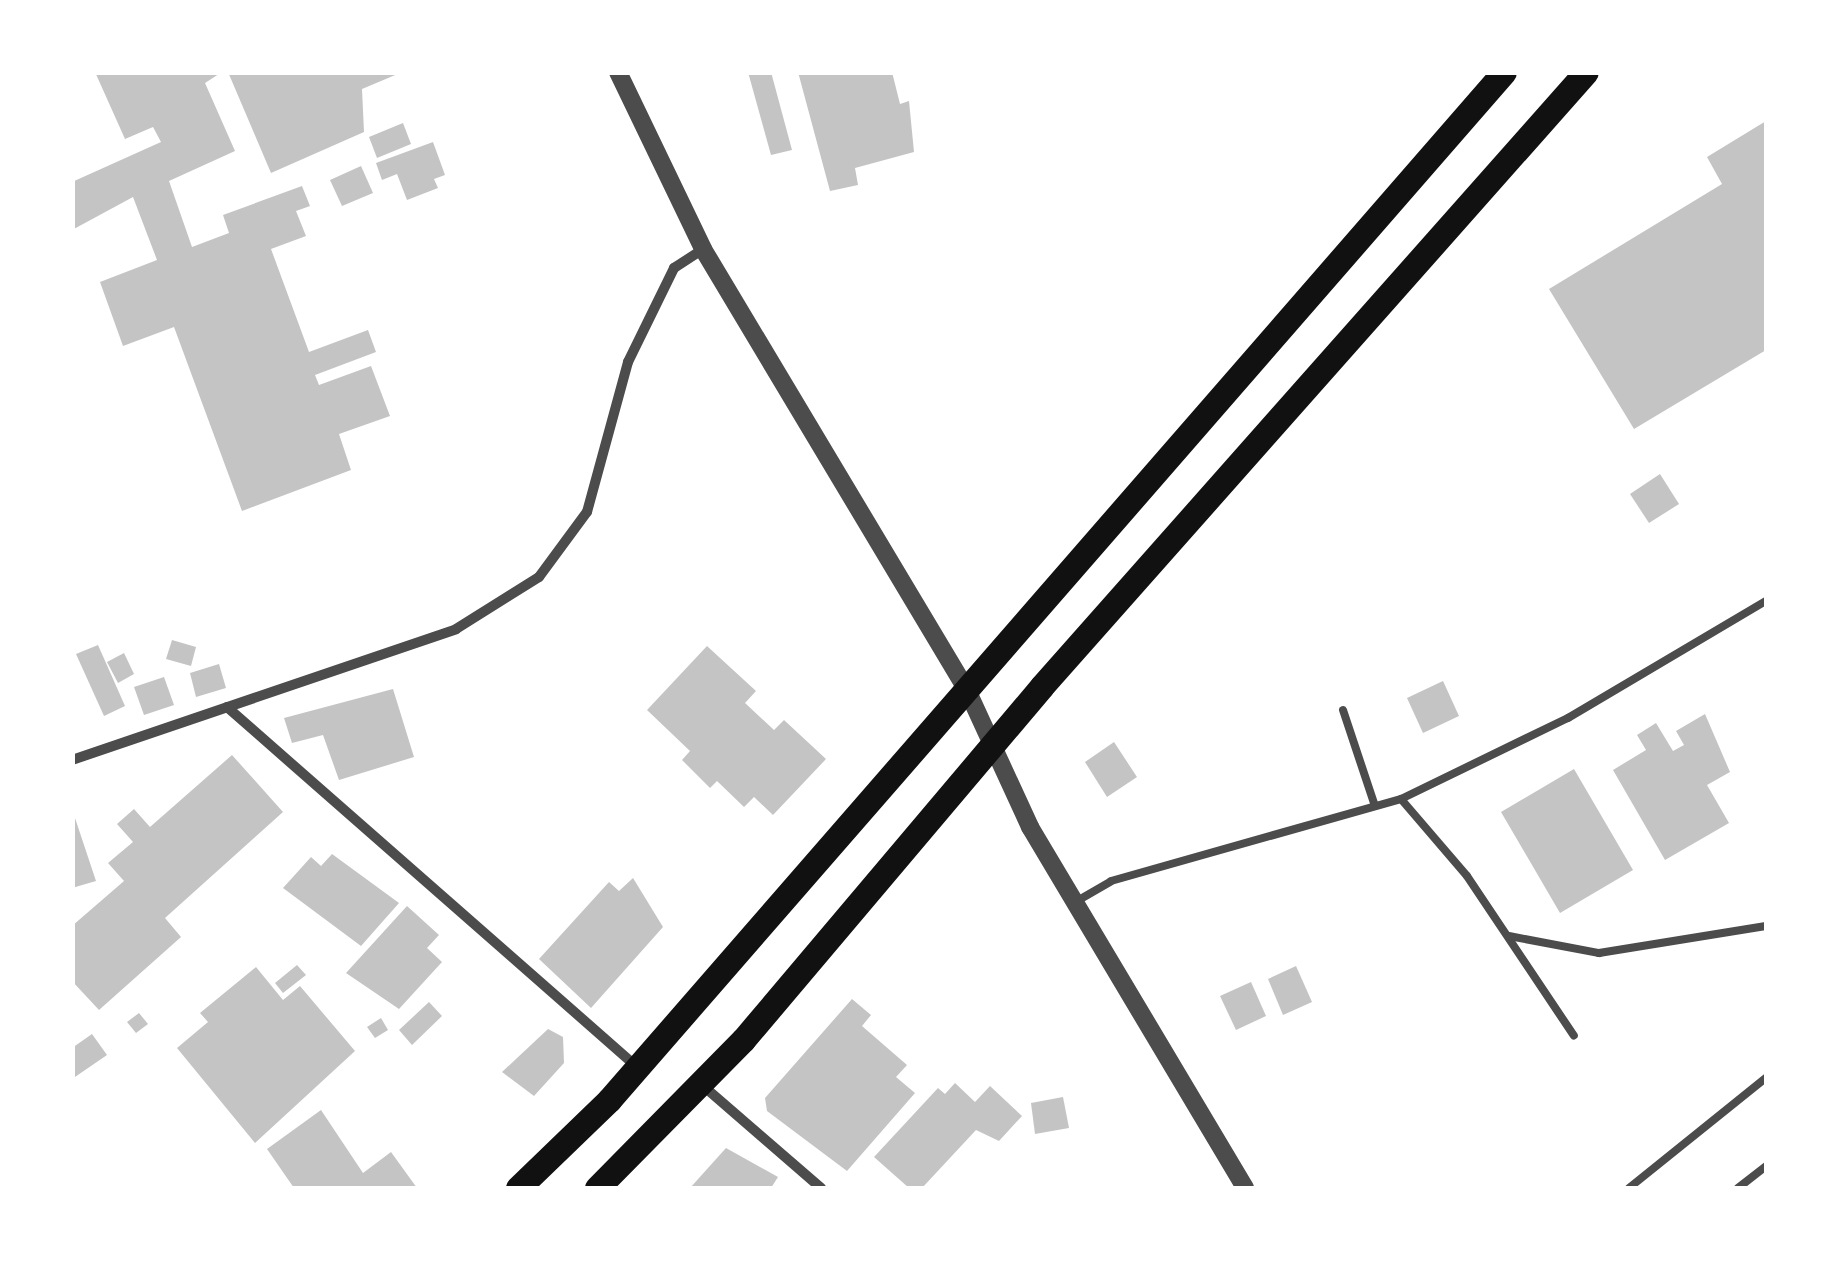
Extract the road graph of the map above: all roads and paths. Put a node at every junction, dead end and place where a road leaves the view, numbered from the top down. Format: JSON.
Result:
{"nodes":[{"id":1,"x":618,"y":72,"type":"edge"},
{"id":2,"x":1504,"y":72,"type":"edge"},
{"id":3,"x":1586,"y":72,"type":"edge"},
{"id":4,"x":703,"y":249,"type":"junction"},
{"id":5,"x":1766,"y":601,"type":"edge"},
{"id":6,"x":968,"y":692,"type":"junction"},
{"id":7,"x":227,"y":707,"type":"junction"},
{"id":8,"x":1343,"y":710,"type":"dead end"},
{"id":9,"x":995,"y":741,"type":"junction"},
{"id":10,"x":72,"y":760,"type":"edge"},
{"id":11,"x":1401,"y":799,"type":"junction"},
{"id":12,"x":1375,"y":806,"type":"junction"},
{"id":13,"x":1073,"y":903,"type":"junction"},
{"id":14,"x":1766,"y":926,"type":"edge"},
{"id":15,"x":1509,"y":936,"type":"junction"},
{"id":16,"x":1574,"y":1036,"type":"dead end"},
{"id":17,"x":638,"y":1068,"type":"junction"},
{"id":18,"x":1766,"y":1078,"type":"edge"},
{"id":19,"x":700,"y":1084,"type":"junction"},
{"id":20,"x":1766,"y":1166,"type":"edge"},
{"id":21,"x":518,"y":1188,"type":"edge"},
{"id":22,"x":597,"y":1188,"type":"edge"},
{"id":23,"x":821,"y":1188,"type":"edge"},
{"id":24,"x":1245,"y":1188,"type":"edge"},
{"id":25,"x":1629,"y":1188,"type":"edge"},
{"id":26,"x":1738,"y":1188,"type":"edge"}],
"edges":[{"from":1,"to":4,"type":"street"},
{"from":2,"to":6,"type":"main road"},
{"from":3,"to":9,"type":"main road"},
{"from":4,"to":6,"type":"street"},
{"from":4,"to":7,"type":"street"},
{"from":5,"to":11,"type":"lane"},
{"from":6,"to":9,"type":"street"},
{"from":6,"to":17,"type":"main road"},
{"from":7,"to":10,"type":"street"},
{"from":7,"to":17,"type":"street"},
{"from":8,"to":12,"type":"lane"},
{"from":9,"to":13,"type":"street"},
{"from":9,"to":19,"type":"main road"},
{"from":11,"to":12,"type":"lane"},
{"from":11,"to":15,"type":"lane"},
{"from":12,"to":13,"type":"lane"},
{"from":13,"to":24,"type":"street"},
{"from":14,"to":15,"type":"lane"},
{"from":15,"to":16,"type":"lane"},
{"from":17,"to":21,"type":"main road"},
{"from":18,"to":25,"type":"lane"},
{"from":19,"to":22,"type":"main road"},
{"from":19,"to":23,"type":"street"},
{"from":20,"to":26,"type":"lane"}]}
